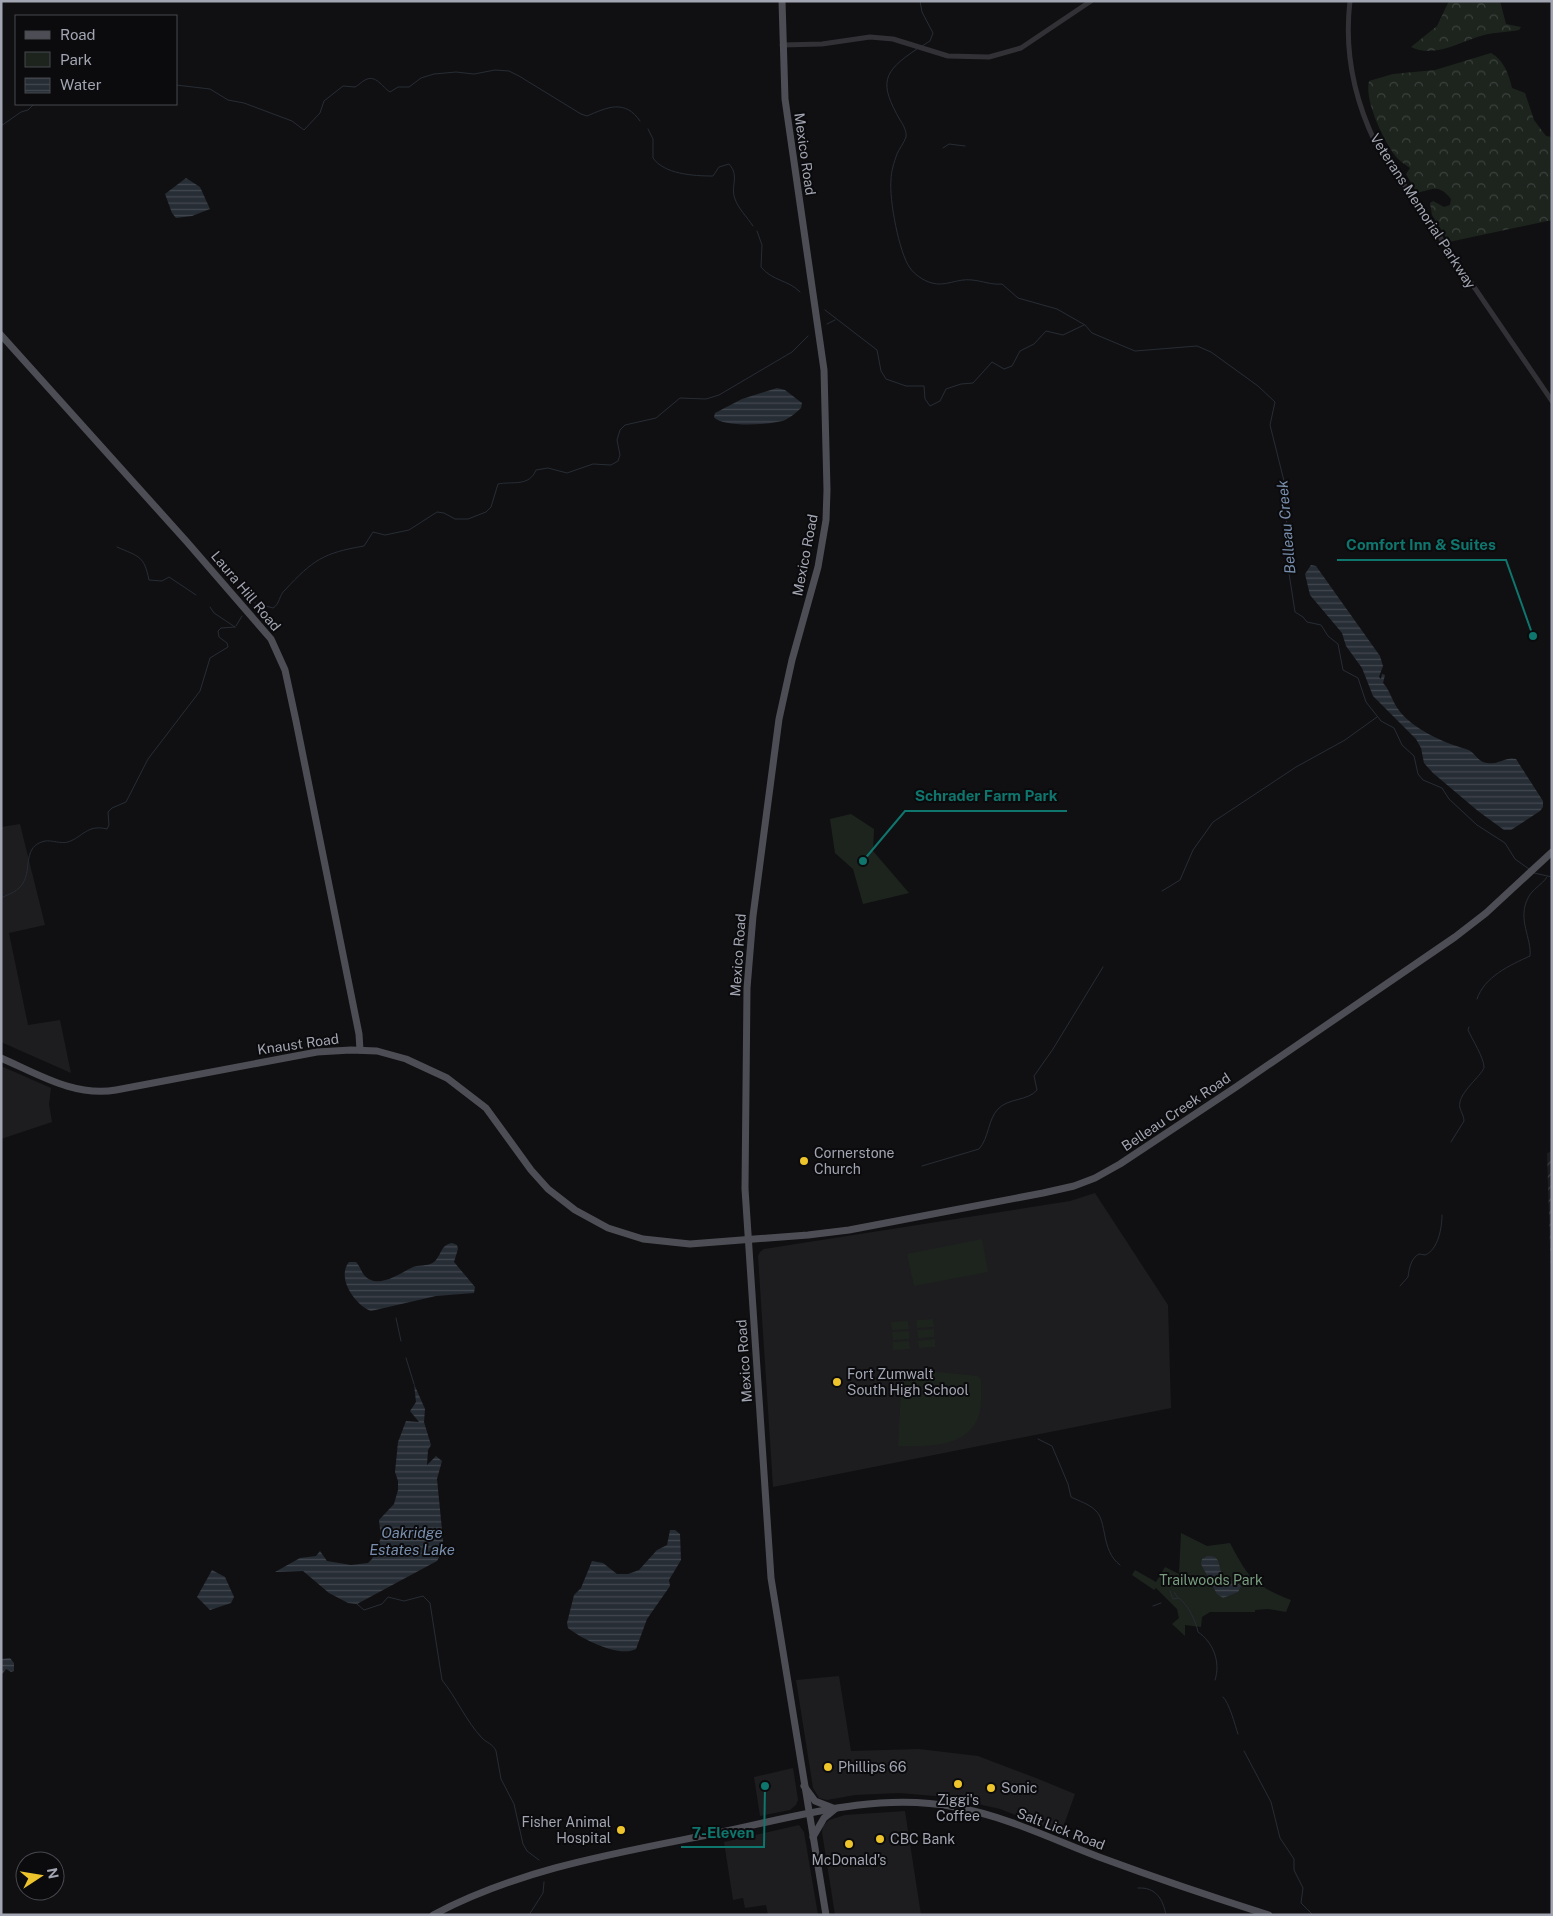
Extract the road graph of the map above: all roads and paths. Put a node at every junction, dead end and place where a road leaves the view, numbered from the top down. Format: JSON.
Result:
{"nodes":[{"id":1,"x":782,"y":1,"type":"edge"},
{"id":2,"x":1090,"y":1,"type":"edge"},
{"id":3,"x":1350,"y":1,"type":"edge"},
{"id":4,"x":782,"y":45,"type":"junction"},
{"id":5,"x":1,"y":335,"type":"edge"},
{"id":6,"x":1552,"y":401,"type":"edge"},
{"id":7,"x":1552,"y":852,"type":"edge"},
{"id":8,"x":360,"y":1050,"type":"junction"},
{"id":9,"x":1,"y":1058,"type":"edge"},
{"id":10,"x":748,"y":1240,"type":"junction"},
{"id":11,"x":804,"y":1786,"type":"junction"},
{"id":12,"x":836,"y":1808,"type":"junction"},
{"id":13,"x":809,"y":1814,"type":"junction"},
{"id":14,"x":812,"y":1838,"type":"junction"},
{"id":15,"x":433,"y":1915,"type":"edge"},
{"id":16,"x":826,"y":1915,"type":"edge"},
{"id":17,"x":1269,"y":1915,"type":"edge"}],
"edges":[{"from":1,"to":4,"type":"main road","name":"Mexico Road"},
{"from":2,"to":4,"type":"street"},
{"from":3,"to":6,"type":"street","name":"Veterans Memorial Parkway"},
{"from":4,"to":10,"type":"main road","name":"Mexico Road"},
{"from":5,"to":8,"type":"main road","name":"Laura Hill Road"},
{"from":7,"to":10,"type":"main road","name":"Belleau Creek Road"},
{"from":8,"to":9,"type":"main road","name":"Knaust Road"},
{"from":8,"to":10,"type":"main road","name":"Knaust Road"},
{"from":10,"to":11,"type":"main road","name":"Mexico Road"},
{"from":11,"to":12,"type":"main road"},
{"from":11,"to":13,"type":"main road","name":"Mexico Road"},
{"from":12,"to":13,"type":"main road","name":"Salt Lick Road"},
{"from":12,"to":14,"type":"main road"},
{"from":12,"to":17,"type":"main road","name":"Salt Lick Road"},
{"from":13,"to":14,"type":"main road","name":"Mexico Road"},
{"from":13,"to":15,"type":"main road","name":"Salt Lick Road"},
{"from":14,"to":16,"type":"main road","name":"Mexico Road"}]}
